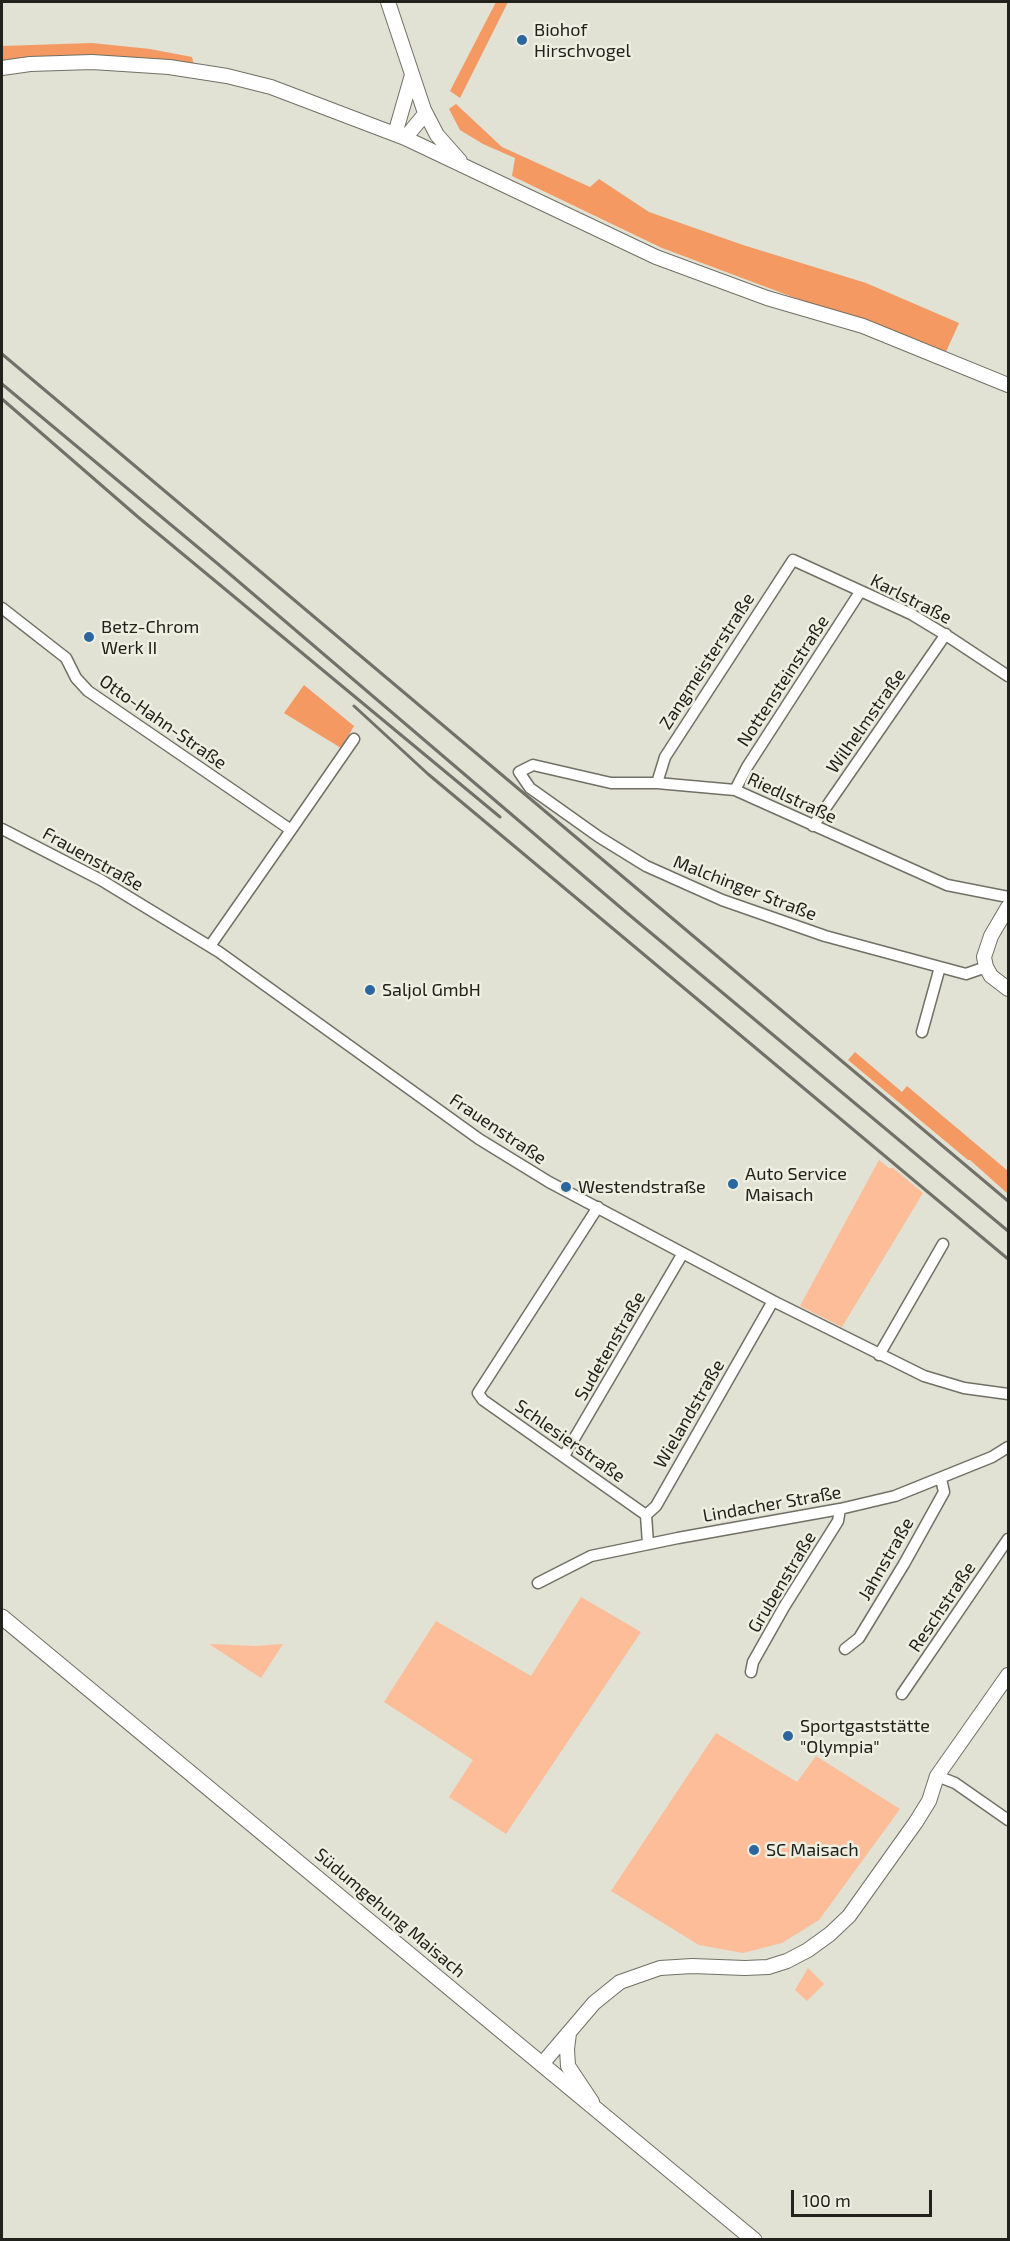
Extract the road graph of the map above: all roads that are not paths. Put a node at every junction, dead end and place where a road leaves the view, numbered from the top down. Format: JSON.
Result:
{"nodes":[{"id":1,"x":388,"y":2,"type":"edge"},
{"id":2,"x":2,"y":68,"type":"edge"},
{"id":3,"x":412,"y":75,"type":"junction"},
{"id":4,"x":425,"y":114,"type":"junction"},
{"id":5,"x":400,"y":136,"type":"junction"},
{"id":6,"x":466,"y":166,"type":"junction"},
{"id":7,"x":1008,"y":384,"type":"edge"},
{"id":8,"x":793,"y":560,"type":"joint"},
{"id":9,"x":860,"y":592,"type":"junction"},
{"id":10,"x":2,"y":608,"type":"edge"},
{"id":11,"x":946,"y":634,"type":"junction"},
{"id":12,"x":1008,"y":676,"type":"edge"},
{"id":13,"x":354,"y":739,"type":"dead end"},
{"id":14,"x":519,"y":772,"type":"joint"},
{"id":15,"x":657,"y":783,"type":"junction"},
{"id":16,"x":735,"y":790,"type":"junction"},
{"id":17,"x":813,"y":826,"type":"junction"},
{"id":18,"x":2,"y":829,"type":"edge"},
{"id":19,"x":291,"y":830,"type":"junction"},
{"id":20,"x":1008,"y":897,"type":"edge"},
{"id":21,"x":1008,"y":907,"type":"edge"},
{"id":22,"x":210,"y":946,"type":"junction"},
{"id":23,"x":940,"y":967,"type":"junction"},
{"id":24,"x":986,"y":967,"type":"junction"},
{"id":25,"x":1008,"y":989,"type":"edge"},
{"id":26,"x":922,"y":1032,"type":"dead end"},
{"id":27,"x":598,"y":1207,"type":"junction"},
{"id":28,"x":943,"y":1244,"type":"dead end"},
{"id":29,"x":683,"y":1253,"type":"junction"},
{"id":30,"x":774,"y":1301,"type":"junction"},
{"id":31,"x":879,"y":1355,"type":"junction"},
{"id":32,"x":1008,"y":1394,"type":"edge"},
{"id":33,"x":1008,"y":1447,"type":"edge"},
{"id":34,"x":564,"y":1456,"type":"junction"},
{"id":35,"x":941,"y":1479,"type":"junction"},
{"id":36,"x":840,"y":1509,"type":"junction"},
{"id":37,"x":646,"y":1515,"type":"junction"},
{"id":38,"x":1008,"y":1539,"type":"edge"},
{"id":39,"x":648,"y":1544,"type":"junction"},
{"id":40,"x":538,"y":1583,"type":"dead end"},
{"id":41,"x":2,"y":1617,"type":"edge"},
{"id":42,"x":845,"y":1649,"type":"dead end"},
{"id":43,"x":751,"y":1672,"type":"dead end"},
{"id":44,"x":1008,"y":1675,"type":"edge"},
{"id":45,"x":902,"y":1694,"type":"dead end"},
{"id":46,"x":937,"y":1776,"type":"junction"},
{"id":47,"x":1008,"y":1820,"type":"edge"},
{"id":48,"x":569,"y":2033,"type":"junction"},
{"id":49,"x":542,"y":2064,"type":"junction"},
{"id":50,"x":599,"y":2112,"type":"junction"},
{"id":51,"x":754,"y":2240,"type":"edge"}],
"edges":[{"from":1,"to":3,"type":"street"},
{"from":2,"to":5,"type":"street"},
{"from":3,"to":4,"type":"street"},
{"from":3,"to":5,"type":"street"},
{"from":4,"to":5,"type":"street"},
{"from":4,"to":6,"type":"street"},
{"from":5,"to":6,"type":"street"},
{"from":6,"to":7,"type":"street"},
{"from":8,"to":9,"type":"street","name":"Karlstraße"},
{"from":8,"to":15,"type":"street","name":"Zangmeisterstraße"},
{"from":9,"to":11,"type":"street","name":"Karlstraße"},
{"from":9,"to":16,"type":"street","name":"Nottensteinstraße"},
{"from":10,"to":19,"type":"street","name":"Otto-Hahn-Straße"},
{"from":11,"to":12,"type":"street","name":"Karlstraße"},
{"from":11,"to":17,"type":"street","name":"Wilhelmstraße"},
{"from":13,"to":19,"type":"street"},
{"from":14,"to":15,"type":"street","name":"Riedlstraße"},
{"from":14,"to":23,"type":"street","name":"Malchinger Straße"},
{"from":15,"to":16,"type":"street","name":"Riedlstraße"},
{"from":16,"to":17,"type":"street","name":"Riedlstraße"},
{"from":17,"to":20,"type":"street","name":"Riedlstraße"},
{"from":18,"to":22,"type":"street","name":"Frauenstraße"},
{"from":19,"to":22,"type":"street"},
{"from":21,"to":24,"type":"street"},
{"from":22,"to":27,"type":"street","name":"Frauenstraße"},
{"from":23,"to":24,"type":"street","name":"Malchinger Straße"},
{"from":23,"to":26,"type":"street"},
{"from":24,"to":25,"type":"street"},
{"from":27,"to":29,"type":"street","name":"Frauenstraße"},
{"from":27,"to":34,"type":"street","name":"Schlesierstraße"},
{"from":28,"to":31,"type":"street"},
{"from":29,"to":30,"type":"street","name":"Frauenstraße"},
{"from":29,"to":34,"type":"street","name":"Sudetenstraße"},
{"from":30,"to":31,"type":"street","name":"Frauenstraße"},
{"from":30,"to":37,"type":"street","name":"Wielandstraße"},
{"from":31,"to":32,"type":"street","name":"Frauenstraße"},
{"from":33,"to":35,"type":"street","name":"Lindacher Straße"},
{"from":34,"to":37,"type":"street","name":"Schlesierstraße"},
{"from":35,"to":36,"type":"street","name":"Lindacher Straße"},
{"from":35,"to":42,"type":"street","name":"Jahnstraße"},
{"from":36,"to":39,"type":"street","name":"Lindacher Straße"},
{"from":36,"to":43,"type":"street","name":"Grubenstraße"},
{"from":37,"to":39,"type":"street"},
{"from":38,"to":45,"type":"street","name":"Reschstraße"},
{"from":39,"to":40,"type":"street","name":"Lindacher Straße"},
{"from":41,"to":49,"type":"main road","name":"Südumgehung Maisach"},
{"from":44,"to":46,"type":"street"},
{"from":46,"to":47,"type":"street"},
{"from":46,"to":48,"type":"street"},
{"from":48,"to":49,"type":"street"},
{"from":48,"to":50,"type":"street"},
{"from":49,"to":50,"type":"main road","name":"Südumgehung Maisach"},
{"from":50,"to":51,"type":"main road","name":"Südumgehung Maisach"}]}
